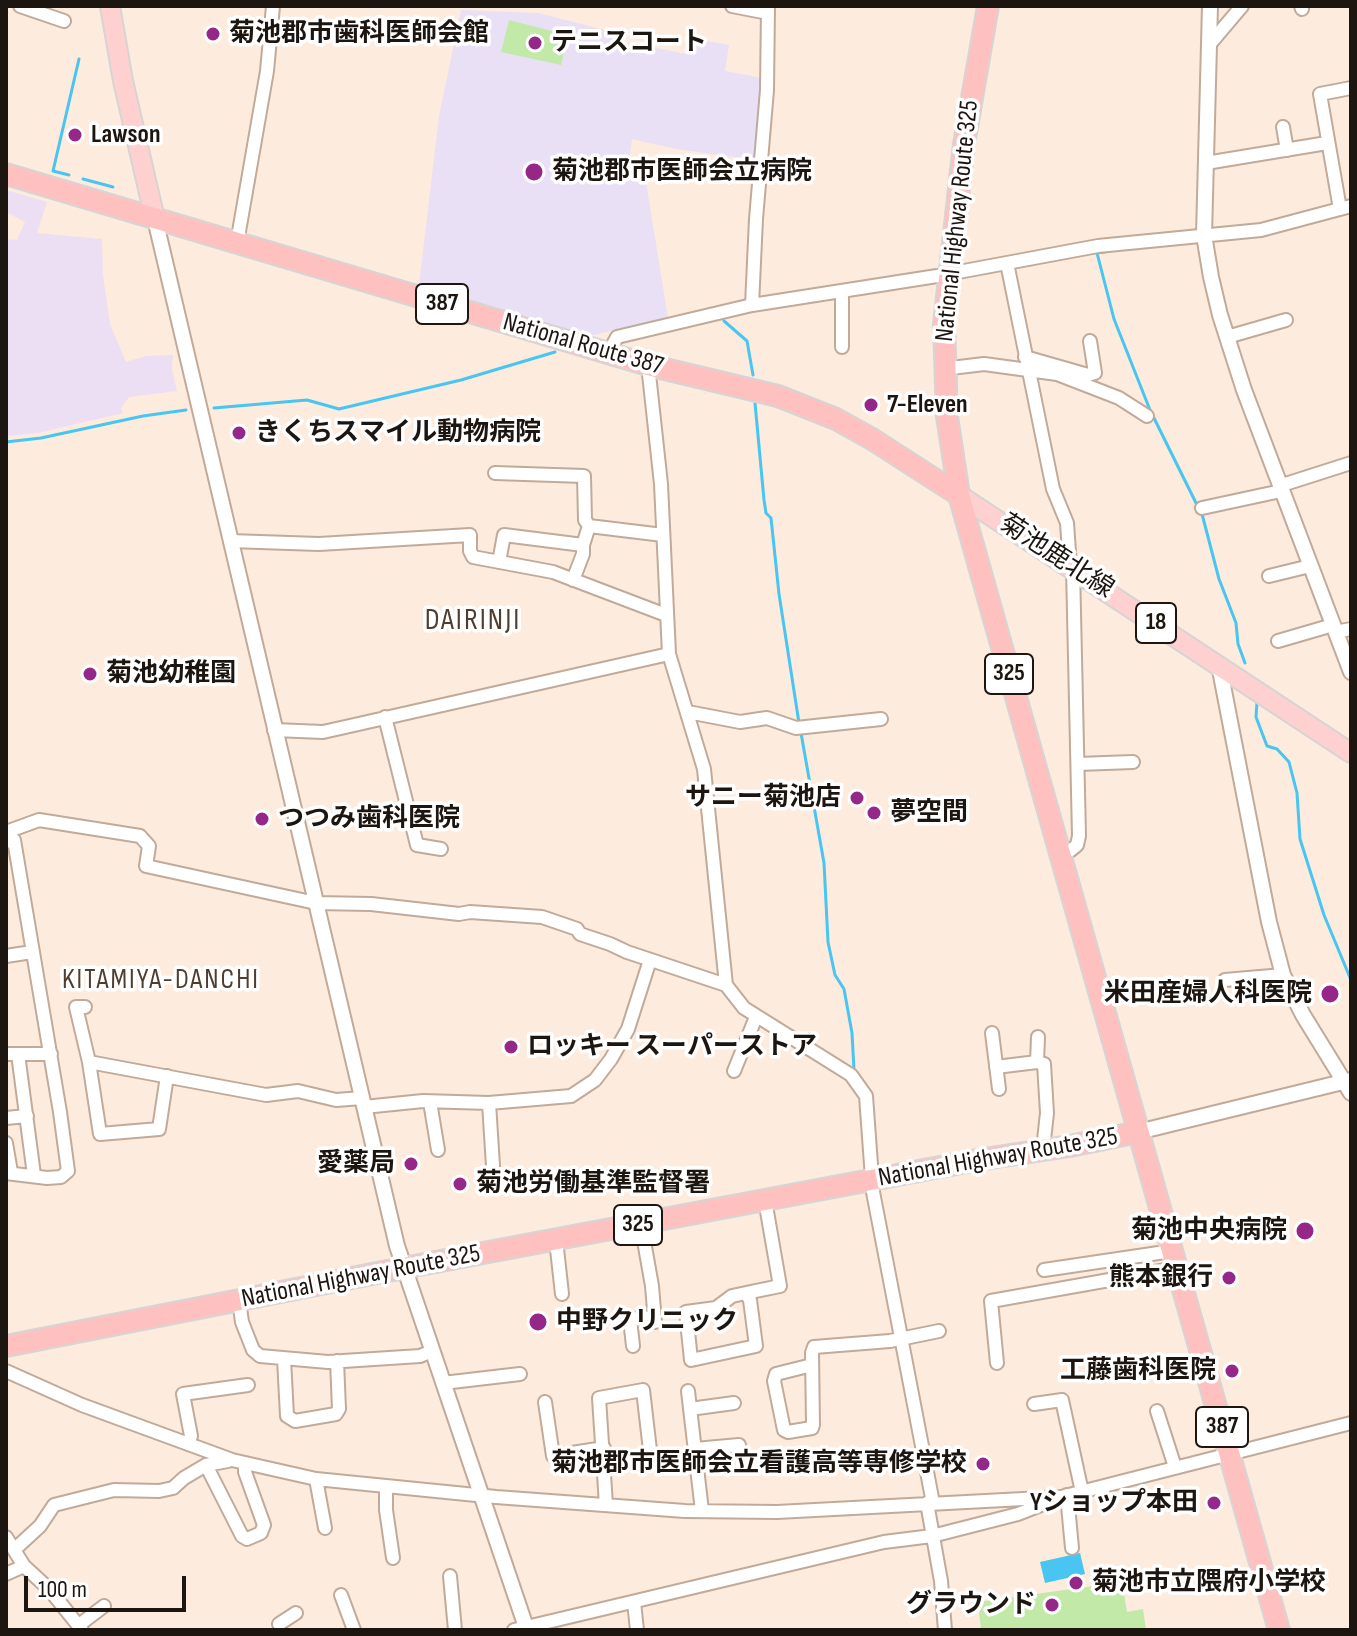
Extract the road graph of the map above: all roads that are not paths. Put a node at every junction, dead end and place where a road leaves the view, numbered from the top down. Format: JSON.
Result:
{"nodes":[{"id":1,"x":20,"y":6,"type":"edge"},
{"id":2,"x":110,"y":6,"type":"edge"},
{"id":3,"x":273,"y":6,"type":"edge"},
{"id":4,"x":732,"y":6,"type":"edge"},
{"id":5,"x":988,"y":6,"type":"edge"},
{"id":6,"x":1210,"y":6,"type":"edge"},
{"id":7,"x":1242,"y":6,"type":"edge"},
{"id":8,"x":768,"y":9,"type":"edge"},
{"id":9,"x":64,"y":21,"type":"dead end"},
{"id":10,"x":1209,"y":45,"type":"junction"},
{"id":11,"x":1351,"y":88,"type":"edge"},
{"id":12,"x":1283,"y":127,"type":"dead end"},
{"id":13,"x":1327,"y":143,"type":"junction"},
{"id":14,"x":1287,"y":150,"type":"junction"},
{"id":15,"x":1206,"y":163,"type":"junction"},
{"id":16,"x":6,"y":174,"type":"edge"},
{"id":17,"x":1345,"y":207,"type":"edge"},
{"id":18,"x":155,"y":219,"type":"junction"},
{"id":19,"x":1204,"y":235,"type":"junction"},
{"id":20,"x":237,"y":243,"type":"junction"},
{"id":21,"x":1007,"y":263,"type":"junction"},
{"id":22,"x":948,"y":274,"type":"junction"},
{"id":23,"x":842,"y":291,"type":"junction"},
{"id":24,"x":752,"y":305,"type":"junction"},
{"id":25,"x":1286,"y":320,"type":"dead end"},
{"id":26,"x":1227,"y":337,"type":"junction"},
{"id":27,"x":1090,"y":341,"type":"dead end"},
{"id":28,"x":842,"y":347,"type":"dead end"},
{"id":29,"x":608,"y":354,"type":"junction"},
{"id":30,"x":1026,"y":363,"type":"junction"},
{"id":31,"x":648,"y":365,"type":"junction"},
{"id":32,"x":943,"y":369,"type":"junction"},
{"id":33,"x":1147,"y":416,"type":"dead end"},
{"id":34,"x":1351,"y":463,"type":"edge"},
{"id":35,"x":495,"y":473,"type":"dead end"},
{"id":36,"x":1280,"y":489,"type":"junction"},
{"id":37,"x":959,"y":495,"type":"junction"},
{"id":38,"x":1202,"y":508,"type":"dead end"},
{"id":39,"x":589,"y":526,"type":"junction"},
{"id":40,"x":663,"y":535,"type":"junction"},
{"id":41,"x":230,"y":541,"type":"junction"},
{"id":42,"x":583,"y":545,"type":"junction"},
{"id":43,"x":499,"y":562,"type":"junction"},
{"id":44,"x":1310,"y":566,"type":"junction"},
{"id":45,"x":1072,"y":567,"type":"junction"},
{"id":46,"x":1269,"y":576,"type":"dead end"},
{"id":47,"x":573,"y":580,"type":"junction"},
{"id":48,"x":666,"y":615,"type":"junction"},
{"id":49,"x":1334,"y":629,"type":"junction"},
{"id":50,"x":1351,"y":629,"type":"edge"},
{"id":51,"x":1278,"y":641,"type":"dead end"},
{"id":52,"x":669,"y":654,"type":"junction"},
{"id":53,"x":1219,"y":665,"type":"junction"},
{"id":54,"x":1351,"y":672,"type":"edge"},
{"id":55,"x":688,"y":712,"type":"junction"},
{"id":56,"x":385,"y":717,"type":"junction"},
{"id":57,"x":881,"y":719,"type":"dead end"},
{"id":58,"x":274,"y":730,"type":"junction"},
{"id":59,"x":1351,"y":753,"type":"edge"},
{"id":60,"x":1133,"y":762,"type":"dead end"},
{"id":61,"x":1078,"y":764,"type":"junction"},
{"id":62,"x":6,"y":832,"type":"edge"},
{"id":63,"x":6,"y":842,"type":"edge"},
{"id":64,"x":441,"y":849,"type":"dead end"},
{"id":65,"x":1061,"y":853,"type":"junction"},
{"id":66,"x":316,"y":903,"type":"junction"},
{"id":67,"x":32,"y":952,"type":"junction"},
{"id":68,"x":6,"y":956,"type":"edge"},
{"id":69,"x":650,"y":960,"type":"junction"},
{"id":70,"x":1283,"y":975,"type":"junction"},
{"id":71,"x":1225,"y":980,"type":"dead end"},
{"id":72,"x":726,"y":985,"type":"junction"},
{"id":73,"x":76,"y":1007,"type":"dead end"},
{"id":74,"x":756,"y":1017,"type":"junction"},
{"id":75,"x":992,"y":1033,"type":"dead end"},
{"id":76,"x":1038,"y":1037,"type":"dead end"},
{"id":77,"x":12,"y":1054,"type":"edge"},
{"id":78,"x":51,"y":1054,"type":"junction"},
{"id":79,"x":89,"y":1062,"type":"junction"},
{"id":80,"x":1037,"y":1062,"type":"junction"},
{"id":81,"x":996,"y":1067,"type":"junction"},
{"id":82,"x":734,"y":1071,"type":"dead end"},
{"id":83,"x":167,"y":1076,"type":"junction"},
{"id":84,"x":1349,"y":1085,"type":"edge"},
{"id":85,"x":999,"y":1089,"type":"dead end"},
{"id":86,"x":430,"y":1102,"type":"junction"},
{"id":87,"x":363,"y":1103,"type":"junction"},
{"id":88,"x":489,"y":1103,"type":"junction"},
{"id":89,"x":27,"y":1116,"type":"junction"},
{"id":90,"x":6,"y":1118,"type":"edge"},
{"id":91,"x":1138,"y":1132,"type":"junction"},
{"id":92,"x":6,"y":1143,"type":"edge"},
{"id":93,"x":1043,"y":1149,"type":"junction"},
{"id":94,"x":438,"y":1150,"type":"dead end"},
{"id":95,"x":493,"y":1166,"type":"dead end"},
{"id":96,"x":8,"y":1172,"type":"edge"},
{"id":97,"x":34,"y":1175,"type":"junction"},
{"id":98,"x":872,"y":1181,"type":"junction"},
{"id":99,"x":765,"y":1200,"type":"junction"},
{"id":100,"x":641,"y":1224,"type":"junction"},
{"id":101,"x":556,"y":1240,"type":"junction"},
{"id":102,"x":1175,"y":1260,"type":"junction"},
{"id":103,"x":404,"y":1269,"type":"junction"},
{"id":104,"x":1044,"y":1270,"type":"dead end"},
{"id":105,"x":746,"y":1293,"type":"junction"},
{"id":106,"x":562,"y":1294,"type":"dead end"},
{"id":107,"x":239,"y":1300,"type":"junction"},
{"id":108,"x":939,"y":1331,"type":"dead end"},
{"id":109,"x":900,"y":1338,"type":"junction"},
{"id":110,"x":6,"y":1346,"type":"edge"},
{"id":111,"x":633,"y":1346,"type":"dead end"},
{"id":112,"x":432,"y":1351,"type":"junction"},
{"id":113,"x":284,"y":1359,"type":"junction"},
{"id":114,"x":337,"y":1361,"type":"junction"},
{"id":115,"x":997,"y":1363,"type":"dead end"},
{"id":116,"x":812,"y":1365,"type":"junction"},
{"id":117,"x":6,"y":1371,"type":"edge"},
{"id":118,"x":520,"y":1374,"type":"dead end"},
{"id":119,"x":443,"y":1383,"type":"junction"},
{"id":120,"x":248,"y":1385,"type":"dead end"},
{"id":121,"x":688,"y":1391,"type":"dead end"},
{"id":122,"x":545,"y":1402,"type":"dead end"},
{"id":123,"x":734,"y":1403,"type":"dead end"},
{"id":124,"x":1034,"y":1404,"type":"dead end"},
{"id":125,"x":690,"y":1409,"type":"junction"},
{"id":126,"x":1157,"y":1411,"type":"dead end"},
{"id":127,"x":1351,"y":1423,"type":"edge"},
{"id":128,"x":188,"y":1444,"type":"junction"},
{"id":129,"x":739,"y":1445,"type":"dead end"},
{"id":130,"x":695,"y":1449,"type":"junction"},
{"id":131,"x":1230,"y":1452,"type":"junction"},
{"id":132,"x":604,"y":1454,"type":"junction"},
{"id":133,"x":232,"y":1460,"type":"junction"},
{"id":134,"x":245,"y":1463,"type":"junction"},
{"id":135,"x":206,"y":1465,"type":"junction"},
{"id":136,"x":1175,"y":1467,"type":"junction"},
{"id":137,"x":316,"y":1479,"type":"junction"},
{"id":138,"x":386,"y":1487,"type":"junction"},
{"id":139,"x":1082,"y":1492,"type":"junction"},
{"id":140,"x":480,"y":1494,"type":"junction"},
{"id":141,"x":1064,"y":1496,"type":"junction"},
{"id":142,"x":930,"y":1503,"type":"junction"},
{"id":143,"x":606,"y":1505,"type":"junction"},
{"id":144,"x":702,"y":1511,"type":"junction"},
{"id":145,"x":325,"y":1528,"type":"dead end"},
{"id":146,"x":932,"y":1536,"type":"junction"},
{"id":147,"x":6,"y":1537,"type":"edge"},
{"id":148,"x":1072,"y":1548,"type":"dead end"},
{"id":149,"x":15,"y":1549,"type":"junction"},
{"id":150,"x":393,"y":1558,"type":"dead end"},
{"id":151,"x":24,"y":1566,"type":"junction"},
{"id":152,"x":6,"y":1574,"type":"edge"},
{"id":153,"x":450,"y":1576,"type":"dead end"},
{"id":154,"x":341,"y":1595,"type":"dead end"},
{"id":155,"x":634,"y":1602,"type":"junction"},
{"id":156,"x":104,"y":1606,"type":"dead end"},
{"id":157,"x":296,"y":1613,"type":"dead end"},
{"id":158,"x":279,"y":1623,"type":"edge"},
{"id":159,"x":80,"y":1628,"type":"edge"},
{"id":160,"x":523,"y":1629,"type":"edge"},
{"id":161,"x":354,"y":1630,"type":"edge"},
{"id":162,"x":455,"y":1630,"type":"edge"},
{"id":163,"x":637,"y":1630,"type":"edge"},
{"id":164,"x":945,"y":1630,"type":"edge"},
{"id":165,"x":1279,"y":1630,"type":"edge"}],
"edges":[{"from":1,"to":9,"type":"street"},
{"from":2,"to":18,"type":"main road"},
{"from":3,"to":20,"type":"street"},
{"from":4,"to":8,"type":"street"},
{"from":5,"to":22,"type":"highway","name":"National Highway Route 325","number":"325"},
{"from":6,"to":10,"type":"street"},
{"from":7,"to":10,"type":"street"},
{"from":8,"to":24,"type":"street"},
{"from":10,"to":15,"type":"street"},
{"from":11,"to":13,"type":"street"},
{"from":12,"to":14,"type":"street"},
{"from":13,"to":14,"type":"street"},
{"from":13,"to":17,"type":"street"},
{"from":14,"to":15,"type":"street"},
{"from":15,"to":19,"type":"street"},
{"from":16,"to":18,"type":"highway","name":"National Route 387","number":"387"},
{"from":17,"to":19,"type":"street"},
{"from":18,"to":20,"type":"highway","name":"National Route 387","number":"387"},
{"from":18,"to":41,"type":"street"},
{"from":19,"to":21,"type":"street"},
{"from":19,"to":26,"type":"street"},
{"from":20,"to":29,"type":"highway","name":"National Route 387","number":"387"},
{"from":21,"to":22,"type":"street"},
{"from":21,"to":30,"type":"street"},
{"from":22,"to":23,"type":"street"},
{"from":22,"to":32,"type":"highway","name":"National Highway Route 325","number":"325"},
{"from":23,"to":24,"type":"street"},
{"from":23,"to":28,"type":"street"},
{"from":24,"to":29,"type":"street"},
{"from":25,"to":26,"type":"street"},
{"from":26,"to":36,"type":"street"},
{"from":27,"to":30,"type":"street"},
{"from":29,"to":31,"type":"highway","name":"National Route 387","number":"387"},
{"from":30,"to":32,"type":"street"},
{"from":30,"to":33,"type":"street"},
{"from":30,"to":45,"type":"street"},
{"from":31,"to":37,"type":"highway","name":"National Route 387","number":"387"},
{"from":31,"to":40,"type":"street"},
{"from":32,"to":37,"type":"highway","name":"National Highway Route 325","number":"325"},
{"from":34,"to":36,"type":"street"},
{"from":35,"to":39,"type":"street"},
{"from":36,"to":38,"type":"street"},
{"from":36,"to":44,"type":"street"},
{"from":37,"to":45,"type":"main road","name":"菊池鹿北線","number":"18"},
{"from":37,"to":65,"type":"highway","name":"National Highway Route 325","number":"325"},
{"from":39,"to":40,"type":"street"},
{"from":39,"to":42,"type":"street"},
{"from":40,"to":48,"type":"street"},
{"from":41,"to":43,"type":"street"},
{"from":41,"to":58,"type":"street"},
{"from":42,"to":43,"type":"street"},
{"from":42,"to":47,"type":"street"},
{"from":43,"to":47,"type":"street"},
{"from":44,"to":46,"type":"street"},
{"from":44,"to":49,"type":"street"},
{"from":45,"to":53,"type":"main road","name":"菊池鹿北線","number":"18"},
{"from":45,"to":61,"type":"street"},
{"from":47,"to":48,"type":"street"},
{"from":48,"to":52,"type":"street"},
{"from":49,"to":50,"type":"street"},
{"from":49,"to":51,"type":"street"},
{"from":49,"to":54,"type":"street"},
{"from":52,"to":55,"type":"street"},
{"from":52,"to":56,"type":"street"},
{"from":53,"to":59,"type":"main road","name":"菊池鹿北線","number":"18"},
{"from":53,"to":70,"type":"street"},
{"from":55,"to":57,"type":"street"},
{"from":55,"to":72,"type":"street"},
{"from":56,"to":58,"type":"street"},
{"from":56,"to":64,"type":"street"},
{"from":58,"to":66,"type":"street"},
{"from":60,"to":61,"type":"street"},
{"from":61,"to":65,"type":"street"},
{"from":62,"to":66,"type":"street"},
{"from":63,"to":67,"type":"street"},
{"from":65,"to":91,"type":"highway","name":"National Highway Route 325","number":"325"},
{"from":66,"to":69,"type":"street"},
{"from":66,"to":87,"type":"street"},
{"from":67,"to":68,"type":"street"},
{"from":67,"to":78,"type":"street"},
{"from":69,"to":72,"type":"street"},
{"from":69,"to":88,"type":"street"},
{"from":70,"to":71,"type":"street"},
{"from":70,"to":84,"type":"street"},
{"from":72,"to":74,"type":"street"},
{"from":73,"to":79,"type":"street"},
{"from":74,"to":82,"type":"street"},
{"from":74,"to":98,"type":"street"},
{"from":75,"to":81,"type":"street"},
{"from":76,"to":80,"type":"street"},
{"from":77,"to":78,"type":"street"},
{"from":77,"to":89,"type":"street"},
{"from":78,"to":97,"type":"street"},
{"from":79,"to":83,"type":"street"},
{"from":79,"to":83,"type":"street"},
{"from":80,"to":81,"type":"street"},
{"from":80,"to":93,"type":"street"},
{"from":81,"to":85,"type":"street"},
{"from":83,"to":87,"type":"street"},
{"from":84,"to":91,"type":"street"},
{"from":86,"to":87,"type":"street"},
{"from":86,"to":88,"type":"street"},
{"from":86,"to":94,"type":"street"},
{"from":87,"to":103,"type":"street"},
{"from":88,"to":95,"type":"street"},
{"from":89,"to":90,"type":"street"},
{"from":89,"to":97,"type":"street"},
{"from":91,"to":93,"type":"highway","name":"National Highway Route 325","number":"325"},
{"from":91,"to":102,"type":"highway","number":"387"},
{"from":92,"to":96,"type":"street"},
{"from":93,"to":98,"type":"highway","name":"National Highway Route 325","number":"325"},
{"from":96,"to":97,"type":"street"},
{"from":98,"to":99,"type":"highway","name":"National Highway Route 325","number":"325"},
{"from":98,"to":109,"type":"street"},
{"from":99,"to":100,"type":"highway","name":"National Highway Route 325","number":"325"},
{"from":99,"to":105,"type":"street"},
{"from":100,"to":101,"type":"highway","name":"National Highway Route 325","number":"325"},
{"from":100,"to":111,"type":"street"},
{"from":101,"to":103,"type":"highway","name":"National Highway Route 325","number":"325"},
{"from":101,"to":106,"type":"street"},
{"from":102,"to":104,"type":"street"},
{"from":102,"to":115,"type":"street"},
{"from":102,"to":131,"type":"highway","number":"387"},
{"from":103,"to":107,"type":"highway","name":"National Highway Route 325","number":"325"},
{"from":103,"to":112,"type":"street"},
{"from":105,"to":105,"type":"street"},
{"from":107,"to":110,"type":"highway","name":"National Highway Route 325","number":"325"},
{"from":107,"to":113,"type":"street"},
{"from":108,"to":109,"type":"street"},
{"from":109,"to":116,"type":"street"},
{"from":109,"to":142,"type":"street"},
{"from":112,"to":114,"type":"street"},
{"from":112,"to":119,"type":"street"},
{"from":113,"to":114,"type":"street"},
{"from":113,"to":114,"type":"street"},
{"from":116,"to":116,"type":"street"},
{"from":117,"to":128,"type":"street"},
{"from":118,"to":119,"type":"street"},
{"from":119,"to":140,"type":"street"},
{"from":120,"to":128,"type":"street"},
{"from":121,"to":125,"type":"street"},
{"from":122,"to":132,"type":"street"},
{"from":123,"to":125,"type":"street"},
{"from":124,"to":139,"type":"street"},
{"from":125,"to":130,"type":"street"},
{"from":126,"to":136,"type":"street"},
{"from":127,"to":131,"type":"street"},
{"from":128,"to":133,"type":"street"},
{"from":129,"to":130,"type":"street"},
{"from":130,"to":144,"type":"street"},
{"from":131,"to":136,"type":"street"},
{"from":131,"to":165,"type":"highway","number":"387"},
{"from":132,"to":132,"type":"street"},
{"from":132,"to":143,"type":"street"},
{"from":133,"to":134,"type":"street"},
{"from":133,"to":135,"type":"street"},
{"from":134,"to":135,"type":"street"},
{"from":134,"to":137,"type":"street"},
{"from":135,"to":149,"type":"street"},
{"from":136,"to":139,"type":"street"},
{"from":137,"to":138,"type":"street"},
{"from":137,"to":145,"type":"street"},
{"from":138,"to":140,"type":"street"},
{"from":138,"to":150,"type":"street"},
{"from":139,"to":141,"type":"street"},
{"from":140,"to":143,"type":"street"},
{"from":140,"to":160,"type":"street"},
{"from":141,"to":142,"type":"street"},
{"from":141,"to":146,"type":"street"},
{"from":141,"to":148,"type":"street"},
{"from":142,"to":144,"type":"street"},
{"from":142,"to":146,"type":"street"},
{"from":143,"to":144,"type":"street"},
{"from":146,"to":155,"type":"street"},
{"from":146,"to":164,"type":"street"},
{"from":147,"to":149,"type":"street"},
{"from":149,"to":151,"type":"street"},
{"from":151,"to":152,"type":"street"},
{"from":151,"to":159,"type":"street"},
{"from":153,"to":162,"type":"street"},
{"from":154,"to":161,"type":"street"},
{"from":155,"to":160,"type":"street"},
{"from":155,"to":163,"type":"street"},
{"from":156,"to":159,"type":"street"},
{"from":157,"to":158,"type":"street"}]}
